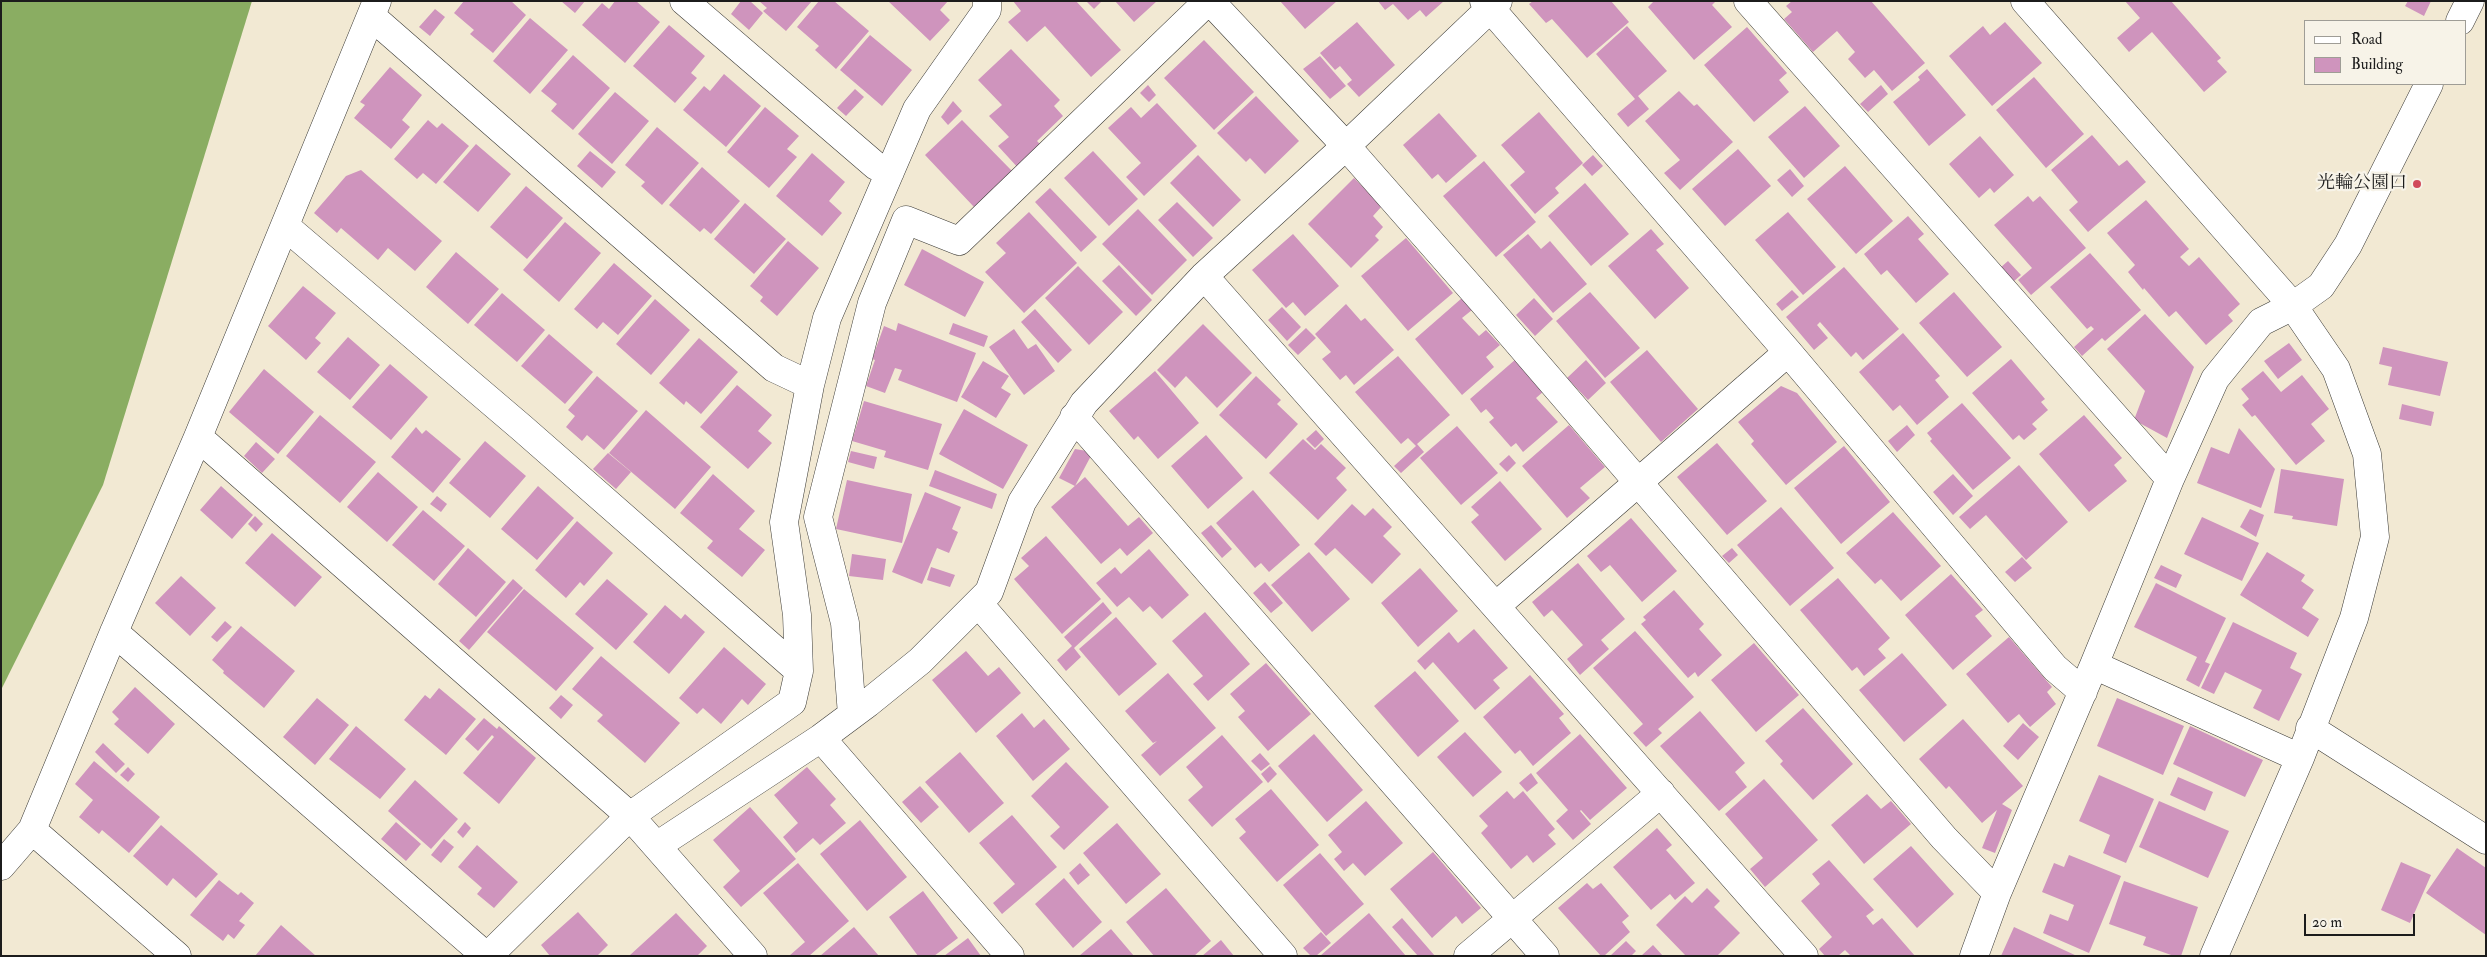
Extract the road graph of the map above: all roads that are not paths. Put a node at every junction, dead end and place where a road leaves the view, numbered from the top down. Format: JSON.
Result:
{"nodes":[{"id":1,"x":684,"y":1,"type":"edge"},
{"id":2,"x":987,"y":1,"type":"edge"},
{"id":3,"x":1209,"y":1,"type":"edge"},
{"id":4,"x":1748,"y":1,"type":"edge"},
{"id":5,"x":2025,"y":1,"type":"edge"},
{"id":6,"x":2470,"y":1,"type":"edge"},
{"id":7,"x":1491,"y":4,"type":"edge"},
{"id":8,"x":374,"y":9,"type":"edge"},
{"id":9,"x":2460,"y":20,"type":"edge"},
{"id":10,"x":2428,"y":85,"type":"edge"},
{"id":11,"x":1346,"y":146,"type":"junction"},
{"id":12,"x":890,"y":172,"type":"junction"},
{"id":13,"x":285,"y":226,"type":"junction"},
{"id":14,"x":1204,"y":276,"type":"junction"},
{"id":15,"x":2293,"y":306,"type":"junction"},
{"id":16,"x":1788,"y":352,"type":"junction"},
{"id":17,"x":810,"y":385,"type":"junction"},
{"id":18,"x":1074,"y":417,"type":"junction"},
{"id":19,"x":198,"y":437,"type":"junction"},
{"id":20,"x":2170,"y":479,"type":"junction"},
{"id":21,"x":1640,"y":482,"type":"junction"},
{"id":22,"x":978,"y":603,"type":"junction"},
{"id":23,"x":1496,"y":606,"type":"junction"},
{"id":24,"x":114,"y":632,"type":"junction"},
{"id":25,"x":2094,"y":666,"type":"junction"},
{"id":26,"x":799,"y":671,"type":"junction"},
{"id":27,"x":2083,"y":692,"type":"junction"},
{"id":28,"x":852,"y":715,"type":"junction"},
{"id":29,"x":2310,"y":728,"type":"junction"},
{"id":30,"x":821,"y":738,"type":"junction"},
{"id":31,"x":2300,"y":758,"type":"junction"},
{"id":32,"x":1662,"y":793,"type":"junction"},
{"id":33,"x":630,"y":816,"type":"junction"},
{"id":34,"x":32,"y":830,"type":"junction"},
{"id":35,"x":2486,"y":840,"type":"edge"},
{"id":36,"x":658,"y":844,"type":"junction"},
{"id":37,"x":1,"y":866,"type":"edge"},
{"id":38,"x":1997,"y":893,"type":"junction"},
{"id":39,"x":1512,"y":919,"type":"junction"},
{"id":40,"x":177,"y":956,"type":"edge"},
{"id":41,"x":487,"y":956,"type":"edge"},
{"id":42,"x":753,"y":956,"type":"edge"},
{"id":43,"x":1010,"y":956,"type":"edge"},
{"id":44,"x":1283,"y":956,"type":"edge"},
{"id":45,"x":1468,"y":956,"type":"edge"},
{"id":46,"x":1544,"y":956,"type":"edge"},
{"id":47,"x":1804,"y":956,"type":"edge"},
{"id":48,"x":1974,"y":956,"type":"edge"},
{"id":49,"x":2214,"y":956,"type":"edge"}],
"edges":[{"from":1,"to":12,"type":"street"},
{"from":2,"to":12,"type":"street"},
{"from":3,"to":11,"type":"street"},
{"from":3,"to":28,"type":"street"},
{"from":4,"to":20,"type":"street"},
{"from":5,"to":15,"type":"street"},
{"from":6,"to":9,"type":"street"},
{"from":7,"to":11,"type":"street"},
{"from":7,"to":16,"type":"street"},
{"from":8,"to":13,"type":"street"},
{"from":8,"to":17,"type":"street"},
{"from":10,"to":15,"type":"street"},
{"from":11,"to":14,"type":"street"},
{"from":11,"to":21,"type":"street"},
{"from":12,"to":17,"type":"street"},
{"from":13,"to":19,"type":"street"},
{"from":13,"to":26,"type":"street"},
{"from":14,"to":18,"type":"street"},
{"from":14,"to":23,"type":"street"},
{"from":15,"to":20,"type":"street"},
{"from":15,"to":29,"type":"street"},
{"from":16,"to":21,"type":"street"},
{"from":16,"to":27,"type":"street"},
{"from":17,"to":26,"type":"street"},
{"from":18,"to":22,"type":"street"},
{"from":18,"to":39,"type":"street"},
{"from":19,"to":24,"type":"street"},
{"from":19,"to":33,"type":"street"},
{"from":20,"to":25,"type":"street"},
{"from":21,"to":23,"type":"street"},
{"from":21,"to":38,"type":"street"},
{"from":22,"to":28,"type":"street"},
{"from":22,"to":44,"type":"street"},
{"from":23,"to":32,"type":"street"},
{"from":24,"to":34,"type":"street"},
{"from":24,"to":41,"type":"street"},
{"from":25,"to":27,"type":"street"},
{"from":25,"to":31,"type":"street"},
{"from":26,"to":33,"type":"street"},
{"from":27,"to":38,"type":"street"},
{"from":28,"to":30,"type":"street"},
{"from":29,"to":31,"type":"street"},
{"from":29,"to":35,"type":"street"},
{"from":30,"to":36,"type":"street"},
{"from":30,"to":43,"type":"street"},
{"from":31,"to":49,"type":"street"},
{"from":32,"to":39,"type":"street"},
{"from":32,"to":47,"type":"street"},
{"from":33,"to":36,"type":"street"},
{"from":33,"to":41,"type":"street"},
{"from":34,"to":37,"type":"street"},
{"from":34,"to":40,"type":"street"},
{"from":36,"to":42,"type":"street"},
{"from":38,"to":48,"type":"street"},
{"from":39,"to":45,"type":"street"},
{"from":39,"to":46,"type":"street"}]}
